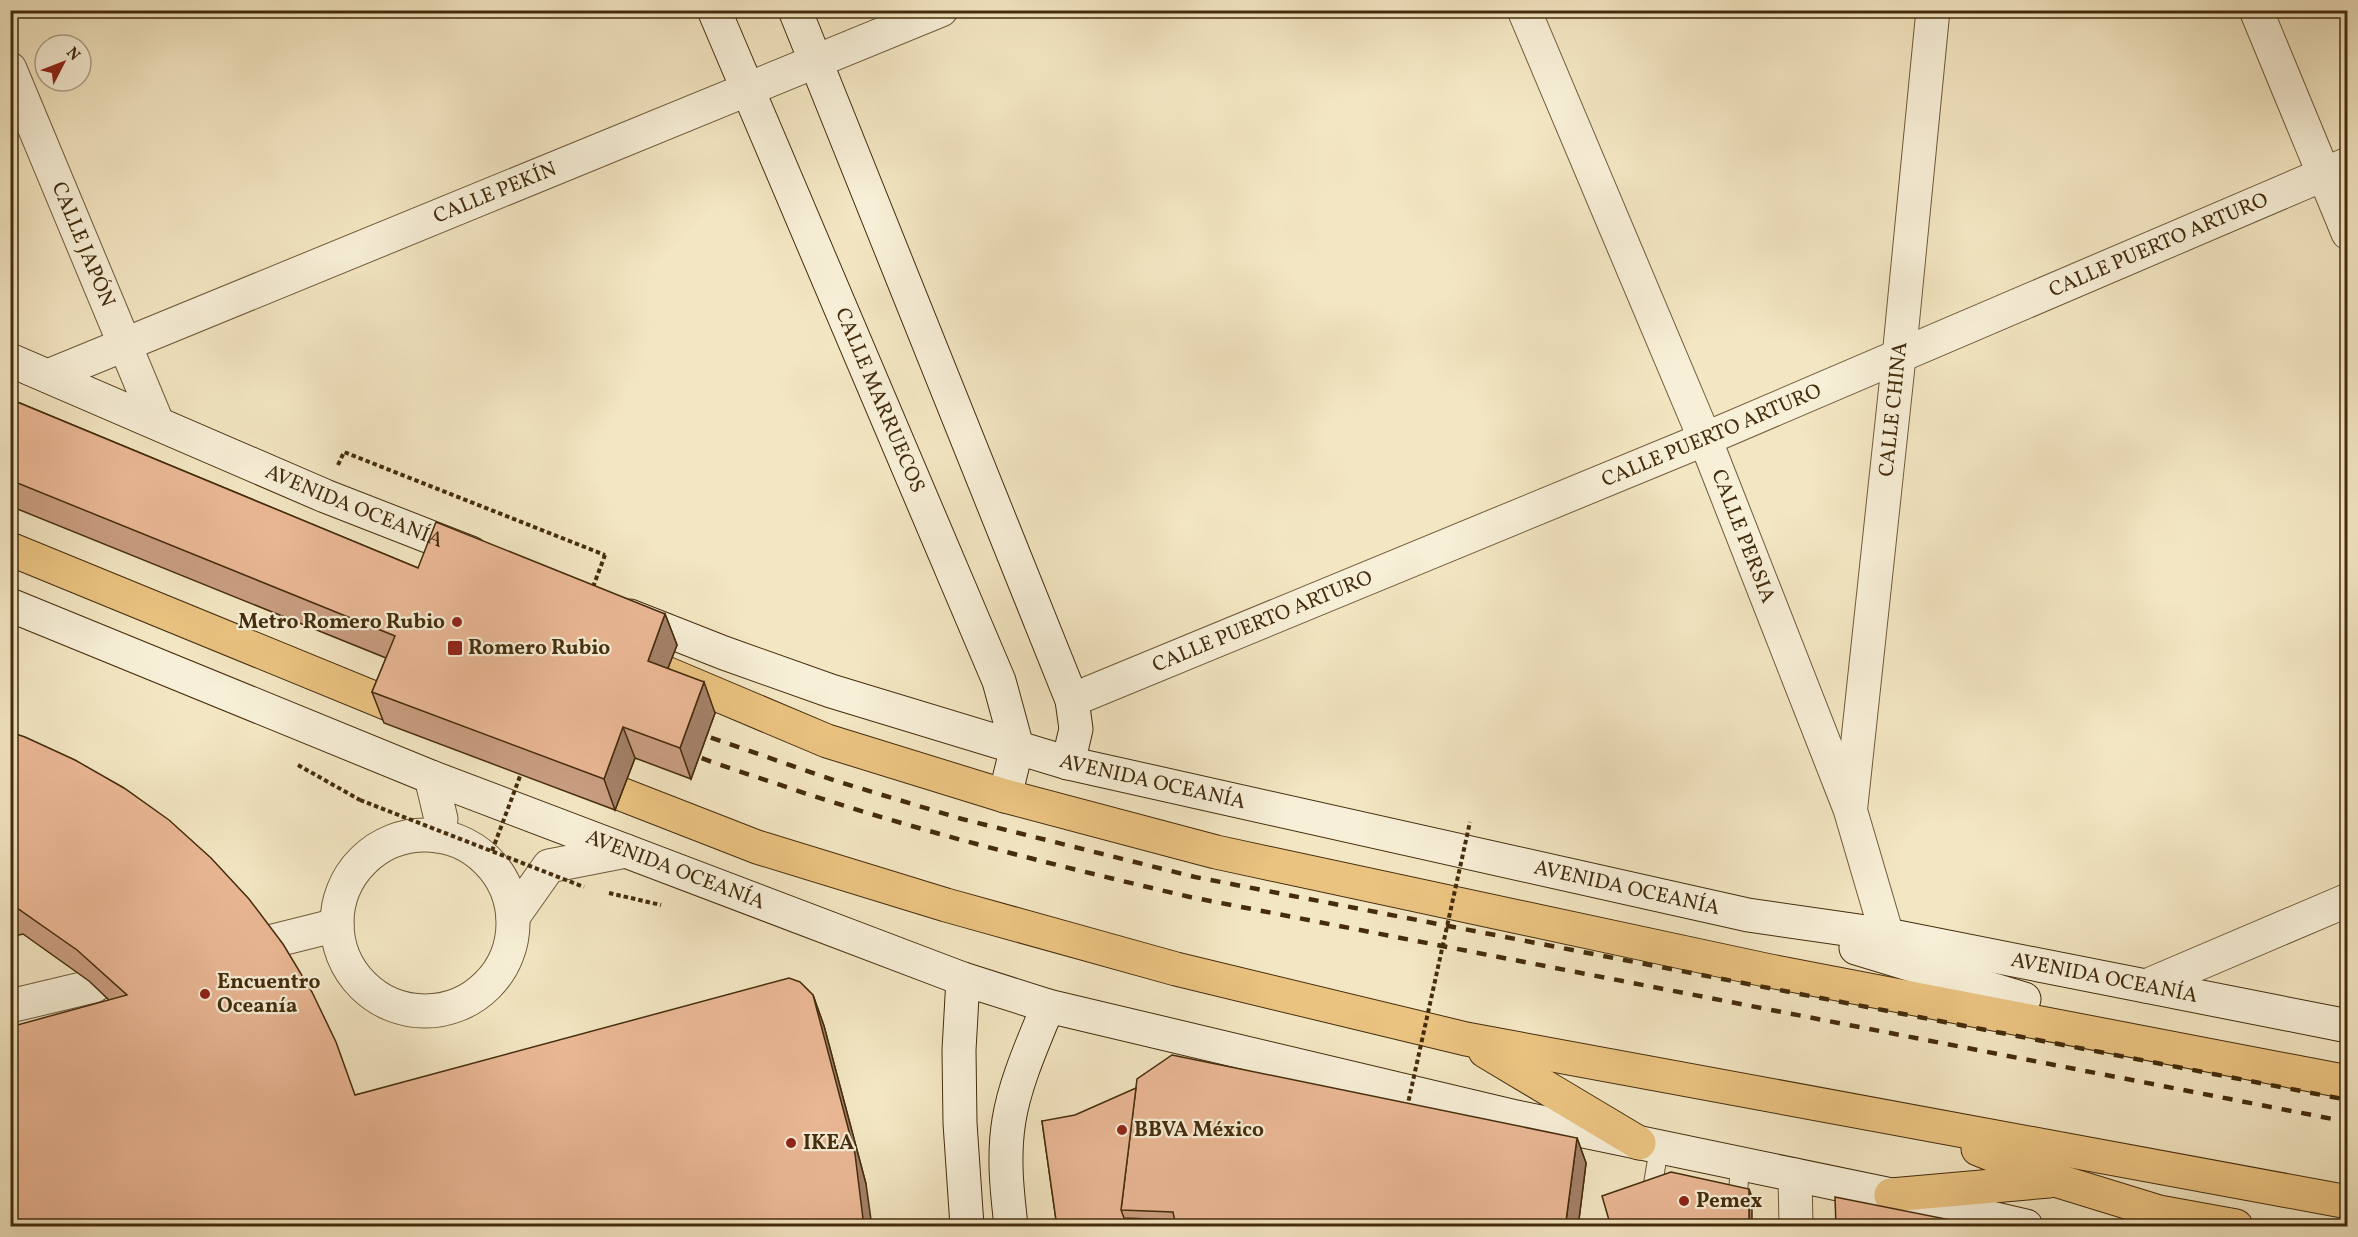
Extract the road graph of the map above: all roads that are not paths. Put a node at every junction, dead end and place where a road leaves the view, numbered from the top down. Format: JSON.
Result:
{"nodes":[{"id":1,"x":714,"y":10,"type":"edge"},
{"id":2,"x":795,"y":10,"type":"edge"},
{"id":3,"x":941,"y":10,"type":"edge"},
{"id":4,"x":1524,"y":10,"type":"edge"},
{"id":5,"x":1933,"y":10,"type":"edge"},
{"id":6,"x":2256,"y":10,"type":"edge"},
{"id":7,"x":816,"y":62,"type":"junction"},
{"id":8,"x":10,"y":69,"type":"edge"},
{"id":9,"x":746,"y":90,"type":"junction"},
{"id":10,"x":2336,"y":169,"type":"edge"},
{"id":11,"x":2348,"y":233,"type":"edge"},
{"id":12,"x":123,"y":344,"type":"junction"},
{"id":13,"x":1899,"y":357,"type":"junction"},
{"id":14,"x":10,"y":360,"type":"edge"},
{"id":15,"x":48,"y":376,"type":"junction"},
{"id":16,"x":158,"y":422,"type":"junction"},
{"id":17,"x":1705,"y":439,"type":"junction"},
{"id":18,"x":10,"y":549,"type":"edge"},
{"id":19,"x":502,"y":566,"type":"edge"},
{"id":20,"x":597,"y":596,"type":"edge"},
{"id":21,"x":10,"y":605,"type":"edge"},
{"id":22,"x":666,"y":673,"type":"edge"},
{"id":23,"x":1072,"y":700,"type":"junction"},
{"id":24,"x":391,"y":705,"type":"edge"},
{"id":25,"x":1017,"y":747,"type":"junction"},
{"id":26,"x":1068,"y":763,"type":"junction"},
{"id":27,"x":430,"y":777,"type":"junction"},
{"id":28,"x":621,"y":794,"type":"dead end"},
{"id":29,"x":1005,"y":796,"type":"junction"},
{"id":30,"x":1850,"y":809,"type":"junction"},
{"id":31,"x":437,"y":836,"type":"junction"},
{"id":32,"x":626,"y":851,"type":"junction"},
{"id":33,"x":2348,"y":900,"type":"edge"},
{"id":34,"x":1748,"y":915,"type":"junction"},
{"id":35,"x":513,"y":917,"type":"junction"},
{"id":36,"x":337,"y":925,"type":"junction"},
{"id":37,"x":1887,"y":935,"type":"junction"},
{"id":38,"x":269,"y":942,"type":"edge"},
{"id":39,"x":1770,"y":971,"type":"junction"},
{"id":40,"x":963,"y":979,"type":"junction"},
{"id":41,"x":93,"y":986,"type":"edge"},
{"id":42,"x":2146,"y":986,"type":"junction"},
{"id":43,"x":2024,"y":999,"type":"junction"},
{"id":44,"x":10,"y":1006,"type":"edge"},
{"id":45,"x":1048,"y":1006,"type":"junction"},
{"id":46,"x":2348,"y":1026,"type":"edge"},
{"id":47,"x":1466,"y":1039,"type":"junction"},
{"id":48,"x":2348,"y":1060,"type":"edge"},
{"id":49,"x":2348,"y":1082,"type":"edge"},
{"id":50,"x":1915,"y":1124,"type":"junction"},
{"id":51,"x":1649,"y":1145,"type":"junction"},
{"id":52,"x":1740,"y":1163,"type":"junction"},
{"id":53,"x":2139,"y":1164,"type":"junction"},
{"id":54,"x":1796,"y":1175,"type":"junction"},
{"id":55,"x":2055,"y":1180,"type":"junction"},
{"id":56,"x":1891,"y":1195,"type":"junction"},
{"id":57,"x":2348,"y":1202,"type":"edge"},
{"id":58,"x":2025,"y":1226,"type":"edge"},
{"id":59,"x":967,"y":1227,"type":"edge"},
{"id":60,"x":1011,"y":1227,"type":"edge"},
{"id":61,"x":1646,"y":1227,"type":"edge"},
{"id":62,"x":1736,"y":1227,"type":"edge"},
{"id":63,"x":1796,"y":1227,"type":"edge"},
{"id":64,"x":2236,"y":1227,"type":"edge"}],
"edges":[{"from":1,"to":9,"type":"street","name":"CALLE MARRUECOS"},
{"from":2,"to":7,"type":"street"},
{"from":3,"to":7,"type":"street","name":"CALLE PEKÍN"},
{"from":4,"to":17,"type":"street","name":"CALLE PERSIA"},
{"from":5,"to":13,"type":"street","name":"CALLE CHINA"},
{"from":6,"to":10,"type":"street"},
{"from":7,"to":9,"type":"street","name":"CALLE PEKÍN"},
{"from":7,"to":23,"type":"street"},
{"from":8,"to":12,"type":"street","name":"CALLE JAPÓN"},
{"from":9,"to":12,"type":"street","name":"CALLE PEKÍN"},
{"from":9,"to":25,"type":"street","name":"CALLE MARRUECOS"},
{"from":10,"to":11,"type":"street"},
{"from":10,"to":13,"type":"street","name":"CALLE PUERTO ARTURO"},
{"from":12,"to":15,"type":"street","name":"CALLE PEKÍN"},
{"from":12,"to":16,"type":"street","name":"CALLE JAPÓN"},
{"from":13,"to":17,"type":"street","name":"CALLE PUERTO ARTURO"},
{"from":13,"to":30,"type":"street","name":"CALLE CHINA"},
{"from":14,"to":15,"type":"street","name":"AVENIDA OCEANÍA"},
{"from":15,"to":16,"type":"street","name":"AVENIDA OCEANÍA"},
{"from":16,"to":19,"type":"street","name":"AVENIDA OCEANÍA"},
{"from":17,"to":23,"type":"street","name":"CALLE PUERTO ARTURO"},
{"from":17,"to":30,"type":"street","name":"CALLE PERSIA"},
{"from":18,"to":24,"type":"highway"},
{"from":20,"to":25,"type":"street","name":"AVENIDA OCEANÍA"},
{"from":21,"to":27,"type":"street","name":"AVENIDA OCEANÍA"},
{"from":22,"to":29,"type":"highway"},
{"from":23,"to":26,"type":"street"},
{"from":25,"to":26,"type":"street","name":"AVENIDA OCEANÍA"},
{"from":25,"to":29,"type":"street","name":"CALLE MARRUECOS"},
{"from":26,"to":34,"type":"street","name":"AVENIDA OCEANÍA"},
{"from":27,"to":31,"type":"street"},
{"from":27,"to":32,"type":"street","name":"AVENIDA OCEANÍA"},
{"from":28,"to":47,"type":"highway"},
{"from":29,"to":39,"type":"highway"},
{"from":30,"to":37,"type":"street","name":"CALLE PERSIA"},
{"from":31,"to":35,"type":"street"},
{"from":31,"to":36,"type":"street"},
{"from":32,"to":35,"type":"street"},
{"from":32,"to":40,"type":"street","name":"AVENIDA OCEANÍA"},
{"from":33,"to":42,"type":"street"},
{"from":34,"to":37,"type":"street","name":"AVENIDA OCEANÍA"},
{"from":34,"to":43,"type":"street"},
{"from":35,"to":36,"type":"street"},
{"from":36,"to":38,"type":"street"},
{"from":37,"to":42,"type":"street","name":"AVENIDA OCEANÍA"},
{"from":39,"to":43,"type":"highway"},
{"from":39,"to":49,"type":"highway"},
{"from":40,"to":45,"type":"street","name":"AVENIDA OCEANÍA"},
{"from":40,"to":59,"type":"street"},
{"from":41,"to":44,"type":"street"},
{"from":42,"to":46,"type":"street","name":"AVENIDA OCEANÍA"},
{"from":43,"to":48,"type":"highway"},
{"from":45,"to":51,"type":"street","name":"AVENIDA OCEANÍA"},
{"from":45,"to":60,"type":"street"},
{"from":47,"to":50,"type":"highway"},
{"from":47,"to":51,"type":"highway"},
{"from":50,"to":53,"type":"highway"},
{"from":50,"to":55,"type":"highway"},
{"from":51,"to":52,"type":"street","name":"AVENIDA OCEANÍA"},
{"from":51,"to":61,"type":"lane"},
{"from":52,"to":54,"type":"street","name":"AVENIDA OCEANÍA"},
{"from":52,"to":62,"type":"lane"},
{"from":53,"to":55,"type":"highway"},
{"from":53,"to":57,"type":"highway"},
{"from":54,"to":56,"type":"street","name":"AVENIDA OCEANÍA"},
{"from":54,"to":63,"type":"street"},
{"from":55,"to":56,"type":"highway"},
{"from":55,"to":64,"type":"highway"},
{"from":56,"to":58,"type":"street","name":"AVENIDA OCEANÍA"}]}
